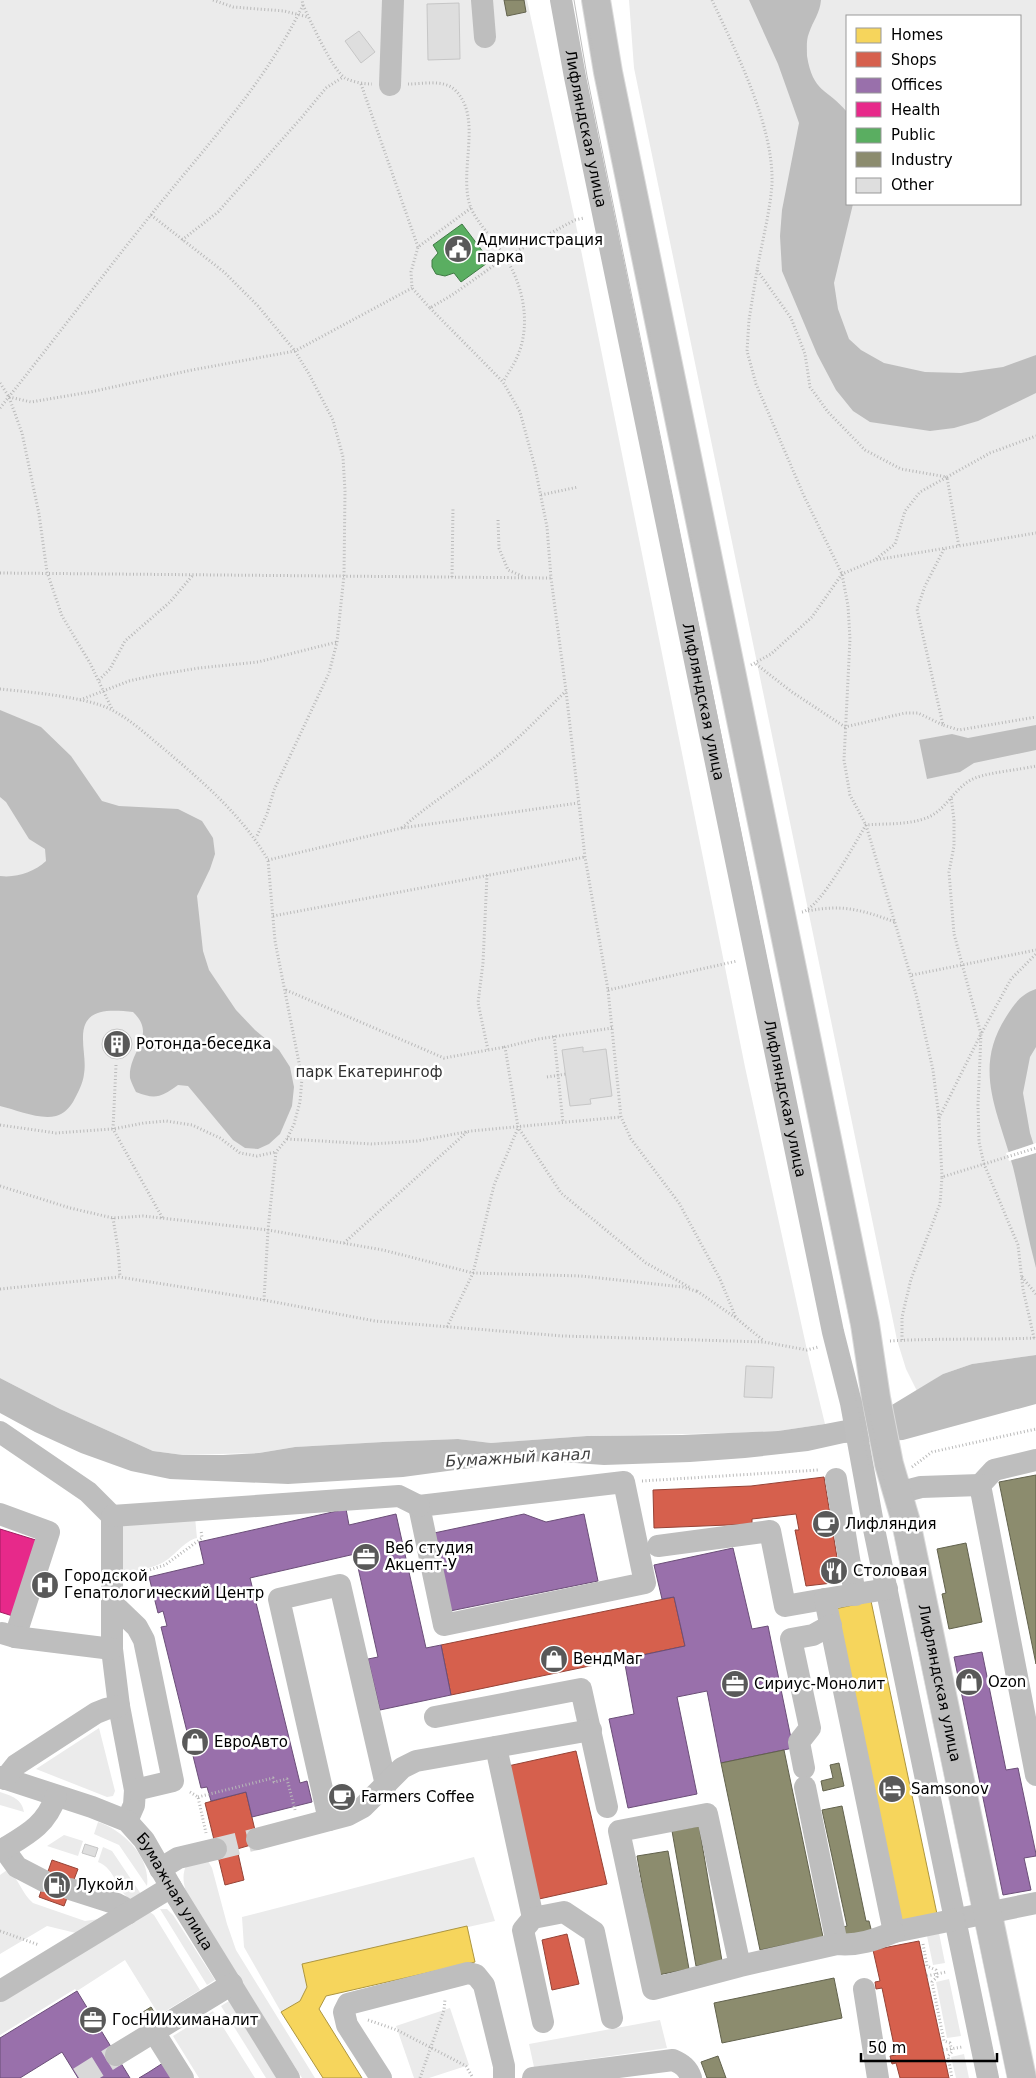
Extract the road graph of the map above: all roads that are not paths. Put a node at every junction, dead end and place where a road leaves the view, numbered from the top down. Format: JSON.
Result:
{"nodes":[{"id":1,"x":393,"y":0,"type":"edge"},
{"id":2,"x":482,"y":0,"type":"edge"},
{"id":3,"x":561,"y":0,"type":"edge"},
{"id":4,"x":596,"y":0,"type":"edge"},
{"id":5,"x":485,"y":37,"type":"dead end"},
{"id":6,"x":390,"y":85,"type":"road end"},
{"id":7,"x":864,"y":1401,"type":"junction"},
{"id":8,"x":0,"y":1432,"type":"edge"},
{"id":9,"x":1036,"y":1460,"type":"edge"},
{"id":10,"x":888,"y":1467,"type":"junction"},
{"id":11,"x":827,"y":1474,"type":"road end"},
{"id":12,"x":980,"y":1484,"type":"junction"},
{"id":13,"x":898,"y":1493,"type":"junction"},
{"id":14,"x":419,"y":1506,"type":"junction"},
{"id":15,"x":0,"y":1514,"type":"edge"},
{"id":16,"x":112,"y":1516,"type":"junction"},
{"id":17,"x":658,"y":1546,"type":"dead end"},
{"id":18,"x":887,"y":1589,"type":"junction"},
{"id":19,"x":855,"y":1595,"type":"junction"},
{"id":20,"x":825,"y":1599,"type":"junction"},
{"id":21,"x":112,"y":1604,"type":"junction"},
{"id":22,"x":830,"y":1625,"type":"junction"},
{"id":23,"x":7,"y":1635,"type":"edge"},
{"id":24,"x":112,"y":1649,"type":"junction"},
{"id":25,"x":119,"y":1706,"type":"junction"},
{"id":26,"x":435,"y":1717,"type":"dead end"},
{"id":27,"x":590,"y":1730,"type":"junction"},
{"id":28,"x":496,"y":1747,"type":"junction"},
{"id":29,"x":1036,"y":1776,"type":"edge"},
{"id":30,"x":3,"y":1778,"type":"edge"},
{"id":31,"x":386,"y":1785,"type":"junction"},
{"id":32,"x":135,"y":1790,"type":"junction"},
{"id":33,"x":56,"y":1796,"type":"junction"},
{"id":34,"x":607,"y":1807,"type":"dead end"},
{"id":35,"x":329,"y":1820,"type":"junction"},
{"id":36,"x":127,"y":1821,"type":"junction"},
{"id":37,"x":257,"y":1839,"type":"tunnel mouth"},
{"id":38,"x":2,"y":1850,"type":"edge"},
{"id":39,"x":213,"y":1850,"type":"tunnel mouth"},
{"id":40,"x":165,"y":1878,"type":"junction"},
{"id":41,"x":44,"y":1881,"type":"dead end"},
{"id":42,"x":70,"y":1889,"type":"dead end"},
{"id":43,"x":1036,"y":1903,"type":"edge"},
{"id":44,"x":988,"y":1913,"type":"junction"},
{"id":45,"x":127,"y":1914,"type":"junction"},
{"id":46,"x":533,"y":1918,"type":"junction"},
{"id":47,"x":955,"y":1919,"type":"junction"},
{"id":48,"x":894,"y":1932,"type":"junction"},
{"id":49,"x":836,"y":1944,"type":"junction"},
{"id":50,"x":740,"y":1966,"type":"junction"},
{"id":51,"x":232,"y":1984,"type":"junction"},
{"id":52,"x":864,"y":1989,"type":"dead end"},
{"id":53,"x":0,"y":1991,"type":"edge"},
{"id":54,"x":612,"y":2018,"type":"dead end"},
{"id":55,"x":543,"y":2022,"type":"dead end"},
{"id":56,"x":141,"y":2034,"type":"junction"},
{"id":57,"x":116,"y":2055,"type":"tunnel mouth"},
{"id":58,"x":183,"y":2078,"type":"edge"},
{"id":59,"x":290,"y":2078,"type":"edge"},
{"id":60,"x":381,"y":2078,"type":"edge"},
{"id":61,"x":504,"y":2078,"type":"edge"},
{"id":62,"x":533,"y":2078,"type":"edge"},
{"id":63,"x":691,"y":2078,"type":"edge"},
{"id":64,"x":878,"y":2078,"type":"edge"},
{"id":65,"x":988,"y":2078,"type":"edge"},
{"id":66,"x":1022,"y":2078,"type":"edge"}],
"edges":[{"from":1,"to":6,"type":"street"},
{"from":2,"to":5,"type":"street"},
{"from":3,"to":7,"type":"street","name":"Лифляндская улица"},
{"from":4,"to":7,"type":"main road"},
{"from":7,"to":10,"type":"main road","name":"Лифляндская улица"},
{"from":8,"to":16,"type":"street"},
{"from":9,"to":12,"type":"street"},
{"from":10,"to":13,"type":"main road","name":"Лифляндская улица"},
{"from":10,"to":18,"type":"street"},
{"from":11,"to":19,"type":"street"},
{"from":12,"to":13,"type":"street"},
{"from":12,"to":29,"type":"street"},
{"from":13,"to":44,"type":"main road","name":"Лифляндская улица"},
{"from":14,"to":14,"type":"street"},
{"from":14,"to":16,"type":"street"},
{"from":15,"to":23,"type":"street"},
{"from":16,"to":21,"type":"street"},
{"from":17,"to":20,"type":"street"},
{"from":18,"to":19,"type":"street"},
{"from":18,"to":47,"type":"street"},
{"from":19,"to":20,"type":"street"},
{"from":20,"to":22,"type":"street"},
{"from":21,"to":24,"type":"street"},
{"from":21,"to":32,"type":"street"},
{"from":22,"to":48,"type":"street"},
{"from":22,"to":49,"type":"street"},
{"from":23,"to":24,"type":"street"},
{"from":24,"to":25,"type":"street"},
{"from":25,"to":30,"type":"street"},
{"from":25,"to":32,"type":"street"},
{"from":26,"to":27,"type":"street"},
{"from":27,"to":28,"type":"street"},
{"from":27,"to":34,"type":"street"},
{"from":28,"to":31,"type":"street"},
{"from":28,"to":46,"type":"street"},
{"from":30,"to":33,"type":"street","name":"Бумажная улица"},
{"from":31,"to":35,"type":"street"},
{"from":31,"to":35,"type":"street"},
{"from":32,"to":36,"type":"street"},
{"from":33,"to":36,"type":"street","name":"Бумажная улица"},
{"from":33,"to":38,"type":"street"},
{"from":35,"to":37,"type":"street"},
{"from":36,"to":40,"type":"street","name":"Бумажная улица"},
{"from":38,"to":41,"type":"street"},
{"from":39,"to":40,"type":"street"},
{"from":40,"to":45,"type":"street"},
{"from":40,"to":51,"type":"street","name":"Бумажная улица"},
{"from":42,"to":45,"type":"street"},
{"from":43,"to":44,"type":"street"},
{"from":44,"to":47,"type":"street"},
{"from":44,"to":66,"type":"main road","name":"Лифляндская улица"},
{"from":45,"to":53,"type":"street"},
{"from":46,"to":54,"type":"street"},
{"from":46,"to":55,"type":"street"},
{"from":47,"to":48,"type":"street"},
{"from":47,"to":65,"type":"street"},
{"from":48,"to":49,"type":"street"},
{"from":49,"to":50,"type":"street"},
{"from":50,"to":50,"type":"street"},
{"from":51,"to":56,"type":"street"},
{"from":51,"to":59,"type":"street","name":"Бумажная улица"},
{"from":52,"to":64,"type":"street"},
{"from":56,"to":57,"type":"street"},
{"from":56,"to":58,"type":"street"},
{"from":60,"to":61,"type":"street"},
{"from":62,"to":63,"type":"street"}]}
